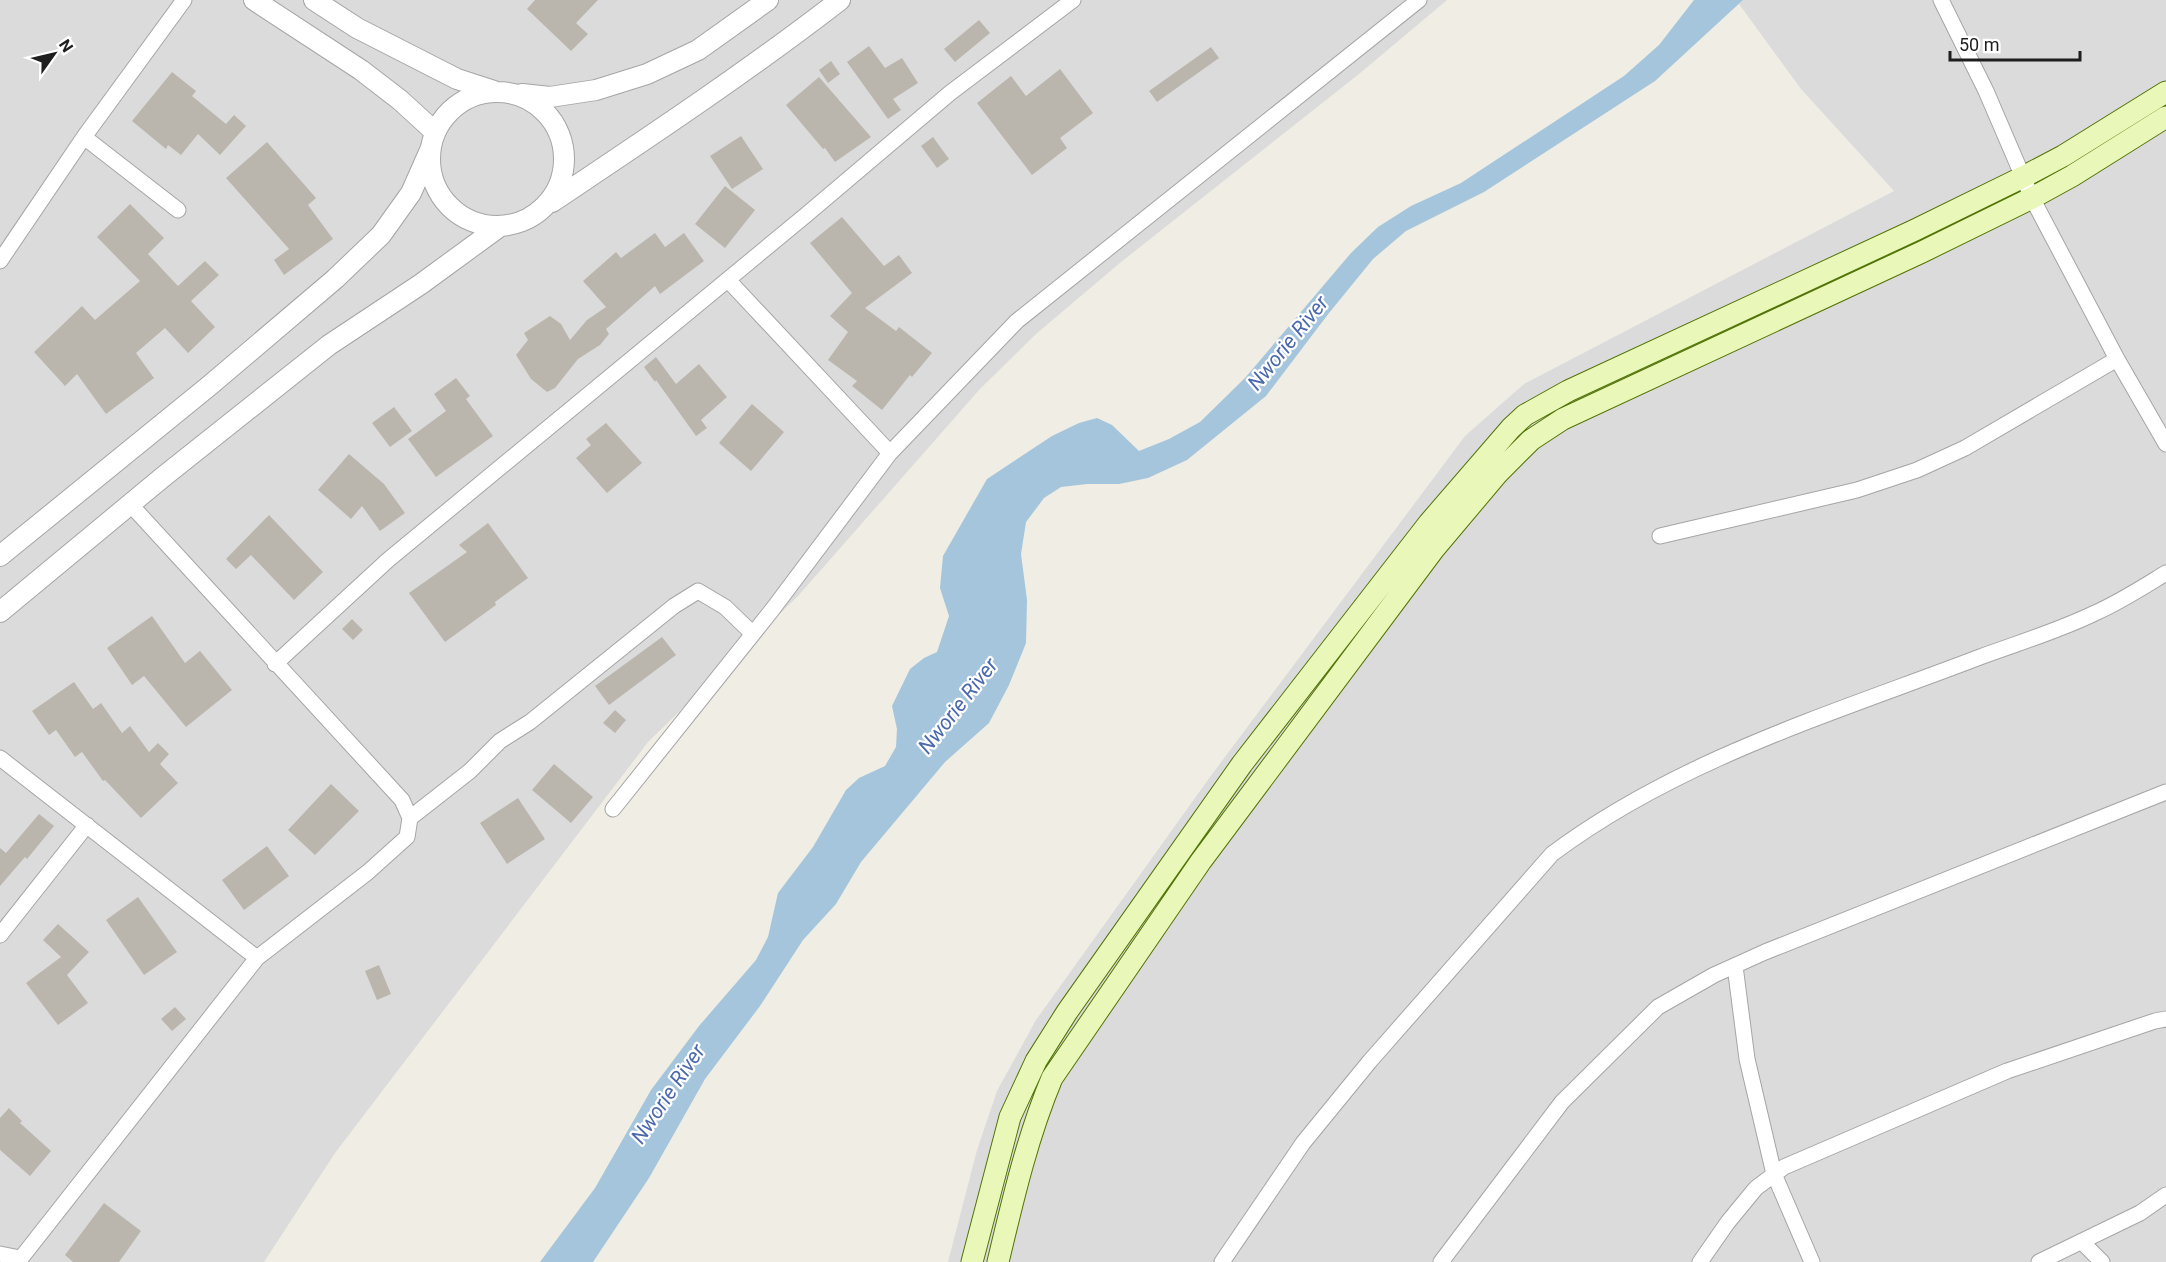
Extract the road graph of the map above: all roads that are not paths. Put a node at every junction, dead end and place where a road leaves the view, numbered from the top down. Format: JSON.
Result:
{"nodes":[{"id":1,"x":184,"y":0,"type":"edge"},
{"id":2,"x":254,"y":0,"type":"edge"},
{"id":3,"x":314,"y":0,"type":"edge"},
{"id":4,"x":768,"y":0,"type":"edge"},
{"id":5,"x":840,"y":0,"type":"edge"},
{"id":6,"x":1073,"y":0,"type":"edge"},
{"id":7,"x":1419,"y":0,"type":"edge"},
{"id":8,"x":1941,"y":0,"type":"edge"},
{"id":9,"x":2166,"y":92,"type":"edge"},
{"id":10,"x":506,"y":93,"type":"junction"},
{"id":11,"x":2166,"y":117,"type":"edge"},
{"id":12,"x":84,"y":136,"type":"junction"},
{"id":13,"x":433,"y":141,"type":"junction"},
{"id":14,"x":2023,"y":177,"type":"junction"},
{"id":15,"x":2032,"y":198,"type":"junction"},
{"id":16,"x":549,"y":204,"type":"junction"},
{"id":17,"x":178,"y":210,"type":"dead end"},
{"id":18,"x":499,"y":227,"type":"junction"},
{"id":19,"x":0,"y":261,"type":"edge"},
{"id":20,"x":728,"y":280,"type":"junction"},
{"id":21,"x":2117,"y":359,"type":"junction"},
{"id":22,"x":2166,"y":444,"type":"edge"},
{"id":23,"x":890,"y":453,"type":"junction"},
{"id":24,"x":130,"y":504,"type":"junction"},
{"id":25,"x":1660,"y":536,"type":"dead end"},
{"id":26,"x":0,"y":556,"type":"edge"},
{"id":27,"x":2166,"y":573,"type":"edge"},
{"id":28,"x":0,"y":612,"type":"edge"},
{"id":29,"x":753,"y":634,"type":"junction"},
{"id":30,"x":275,"y":664,"type":"junction"},
{"id":31,"x":0,"y":758,"type":"edge"},
{"id":32,"x":2166,"y":792,"type":"edge"},
{"id":33,"x":613,"y":809,"type":"dead end"},
{"id":34,"x":410,"y":818,"type":"junction"},
{"id":35,"x":87,"y":825,"type":"junction"},
{"id":36,"x":0,"y":935,"type":"edge"},
{"id":37,"x":257,"y":958,"type":"junction"},
{"id":38,"x":1735,"y":966,"type":"junction"},
{"id":39,"x":2166,"y":1019,"type":"edge"},
{"id":40,"x":1774,"y":1174,"type":"junction"},
{"id":41,"x":2166,"y":1195,"type":"edge"},
{"id":42,"x":2082,"y":1242,"type":"junction"},
{"id":43,"x":0,"y":1254,"type":"edge"},
{"id":44,"x":19,"y":1260,"type":"edge"},
{"id":45,"x":972,"y":1262,"type":"edge"},
{"id":46,"x":998,"y":1262,"type":"edge"},
{"id":47,"x":1222,"y":1262,"type":"edge"},
{"id":48,"x":1441,"y":1262,"type":"edge"},
{"id":49,"x":1700,"y":1262,"type":"edge"},
{"id":50,"x":1812,"y":1262,"type":"edge"},
{"id":51,"x":2038,"y":1262,"type":"edge"},
{"id":52,"x":2102,"y":1262,"type":"edge"}],
"edges":[{"from":1,"to":12,"type":"street"},
{"from":2,"to":13,"type":"street"},
{"from":3,"to":10,"type":"street"},
{"from":4,"to":10,"type":"street"},
{"from":5,"to":16,"type":"street"},
{"from":6,"to":20,"type":"street"},
{"from":7,"to":23,"type":"street"},
{"from":8,"to":14,"type":"street"},
{"from":9,"to":14,"type":"main road"},
{"from":10,"to":13,"type":"street"},
{"from":10,"to":16,"type":"street"},
{"from":11,"to":15,"type":"main road"},
{"from":12,"to":17,"type":"street"},
{"from":12,"to":19,"type":"street"},
{"from":13,"to":18,"type":"street"},
{"from":13,"to":26,"type":"street"},
{"from":14,"to":15,"type":"street"},
{"from":14,"to":45,"type":"main road"},
{"from":15,"to":21,"type":"street"},
{"from":15,"to":46,"type":"main road"},
{"from":16,"to":18,"type":"street"},
{"from":18,"to":24,"type":"street"},
{"from":20,"to":23,"type":"street"},
{"from":20,"to":30,"type":"street"},
{"from":21,"to":22,"type":"street"},
{"from":21,"to":25,"type":"street"},
{"from":23,"to":29,"type":"street"},
{"from":24,"to":28,"type":"street"},
{"from":24,"to":30,"type":"street"},
{"from":27,"to":47,"type":"street"},
{"from":29,"to":33,"type":"street"},
{"from":29,"to":34,"type":"street"},
{"from":30,"to":34,"type":"street"},
{"from":31,"to":35,"type":"street"},
{"from":32,"to":38,"type":"street"},
{"from":34,"to":37,"type":"street"},
{"from":35,"to":36,"type":"street"},
{"from":35,"to":37,"type":"street"},
{"from":37,"to":44,"type":"street"},
{"from":38,"to":40,"type":"street"},
{"from":38,"to":48,"type":"street"},
{"from":39,"to":40,"type":"street"},
{"from":40,"to":49,"type":"street"},
{"from":40,"to":50,"type":"street"},
{"from":41,"to":42,"type":"street"},
{"from":42,"to":51,"type":"street"},
{"from":42,"to":52,"type":"street"},
{"from":43,"to":44,"type":"street"}]}
